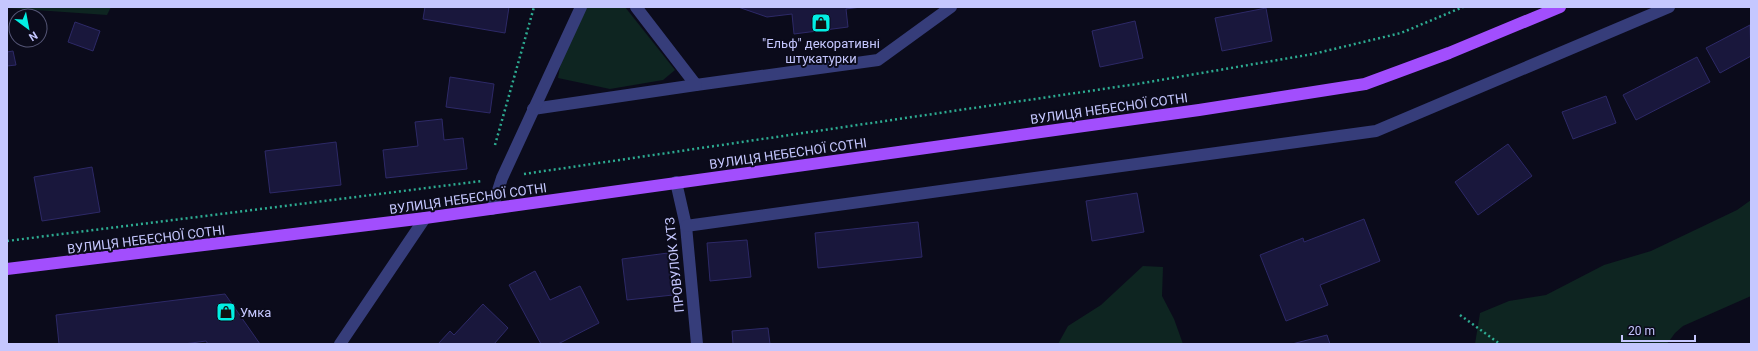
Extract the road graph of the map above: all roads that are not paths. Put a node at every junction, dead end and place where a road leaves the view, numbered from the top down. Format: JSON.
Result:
{"nodes":[{"id":1,"x":581,"y":7,"type":"edge"},
{"id":2,"x":636,"y":7,"type":"edge"},
{"id":3,"x":951,"y":7,"type":"edge"},
{"id":4,"x":1560,"y":7,"type":"edge"},
{"id":5,"x":1669,"y":7,"type":"edge"},
{"id":6,"x":696,"y":85,"type":"junction"},
{"id":7,"x":533,"y":109,"type":"junction"},
{"id":8,"x":676,"y":182,"type":"junction"},
{"id":9,"x":492,"y":209,"type":"junction"},
{"id":10,"x":425,"y":218,"type":"junction"},
{"id":11,"x":686,"y":226,"type":"junction"},
{"id":12,"x":7,"y":270,"type":"edge"},
{"id":13,"x":340,"y":344,"type":"edge"},
{"id":14,"x":697,"y":344,"type":"edge"}],
"edges":[{"from":1,"to":7,"type":"street"},
{"from":2,"to":6,"type":"street"},
{"from":3,"to":6,"type":"street"},
{"from":4,"to":8,"type":"main road","name":"ВУЛИЦЯ НЕБЕСНОЇ СОТНІ"},
{"from":5,"to":11,"type":"street"},
{"from":6,"to":7,"type":"street"},
{"from":7,"to":9,"type":"street"},
{"from":8,"to":9,"type":"main road","name":"ВУЛИЦЯ НЕБЕСНОЇ СОТНІ"},
{"from":8,"to":11,"type":"street","name":"ПРОВУЛОК ХТЗ"},
{"from":9,"to":10,"type":"main road","name":"ВУЛИЦЯ НЕБЕСНОЇ СОТНІ"},
{"from":10,"to":12,"type":"main road","name":"ВУЛИЦЯ НЕБЕСНОЇ СОТНІ"},
{"from":10,"to":13,"type":"street"},
{"from":11,"to":14,"type":"street","name":"ПРОВУЛОК ХТЗ"}]}
